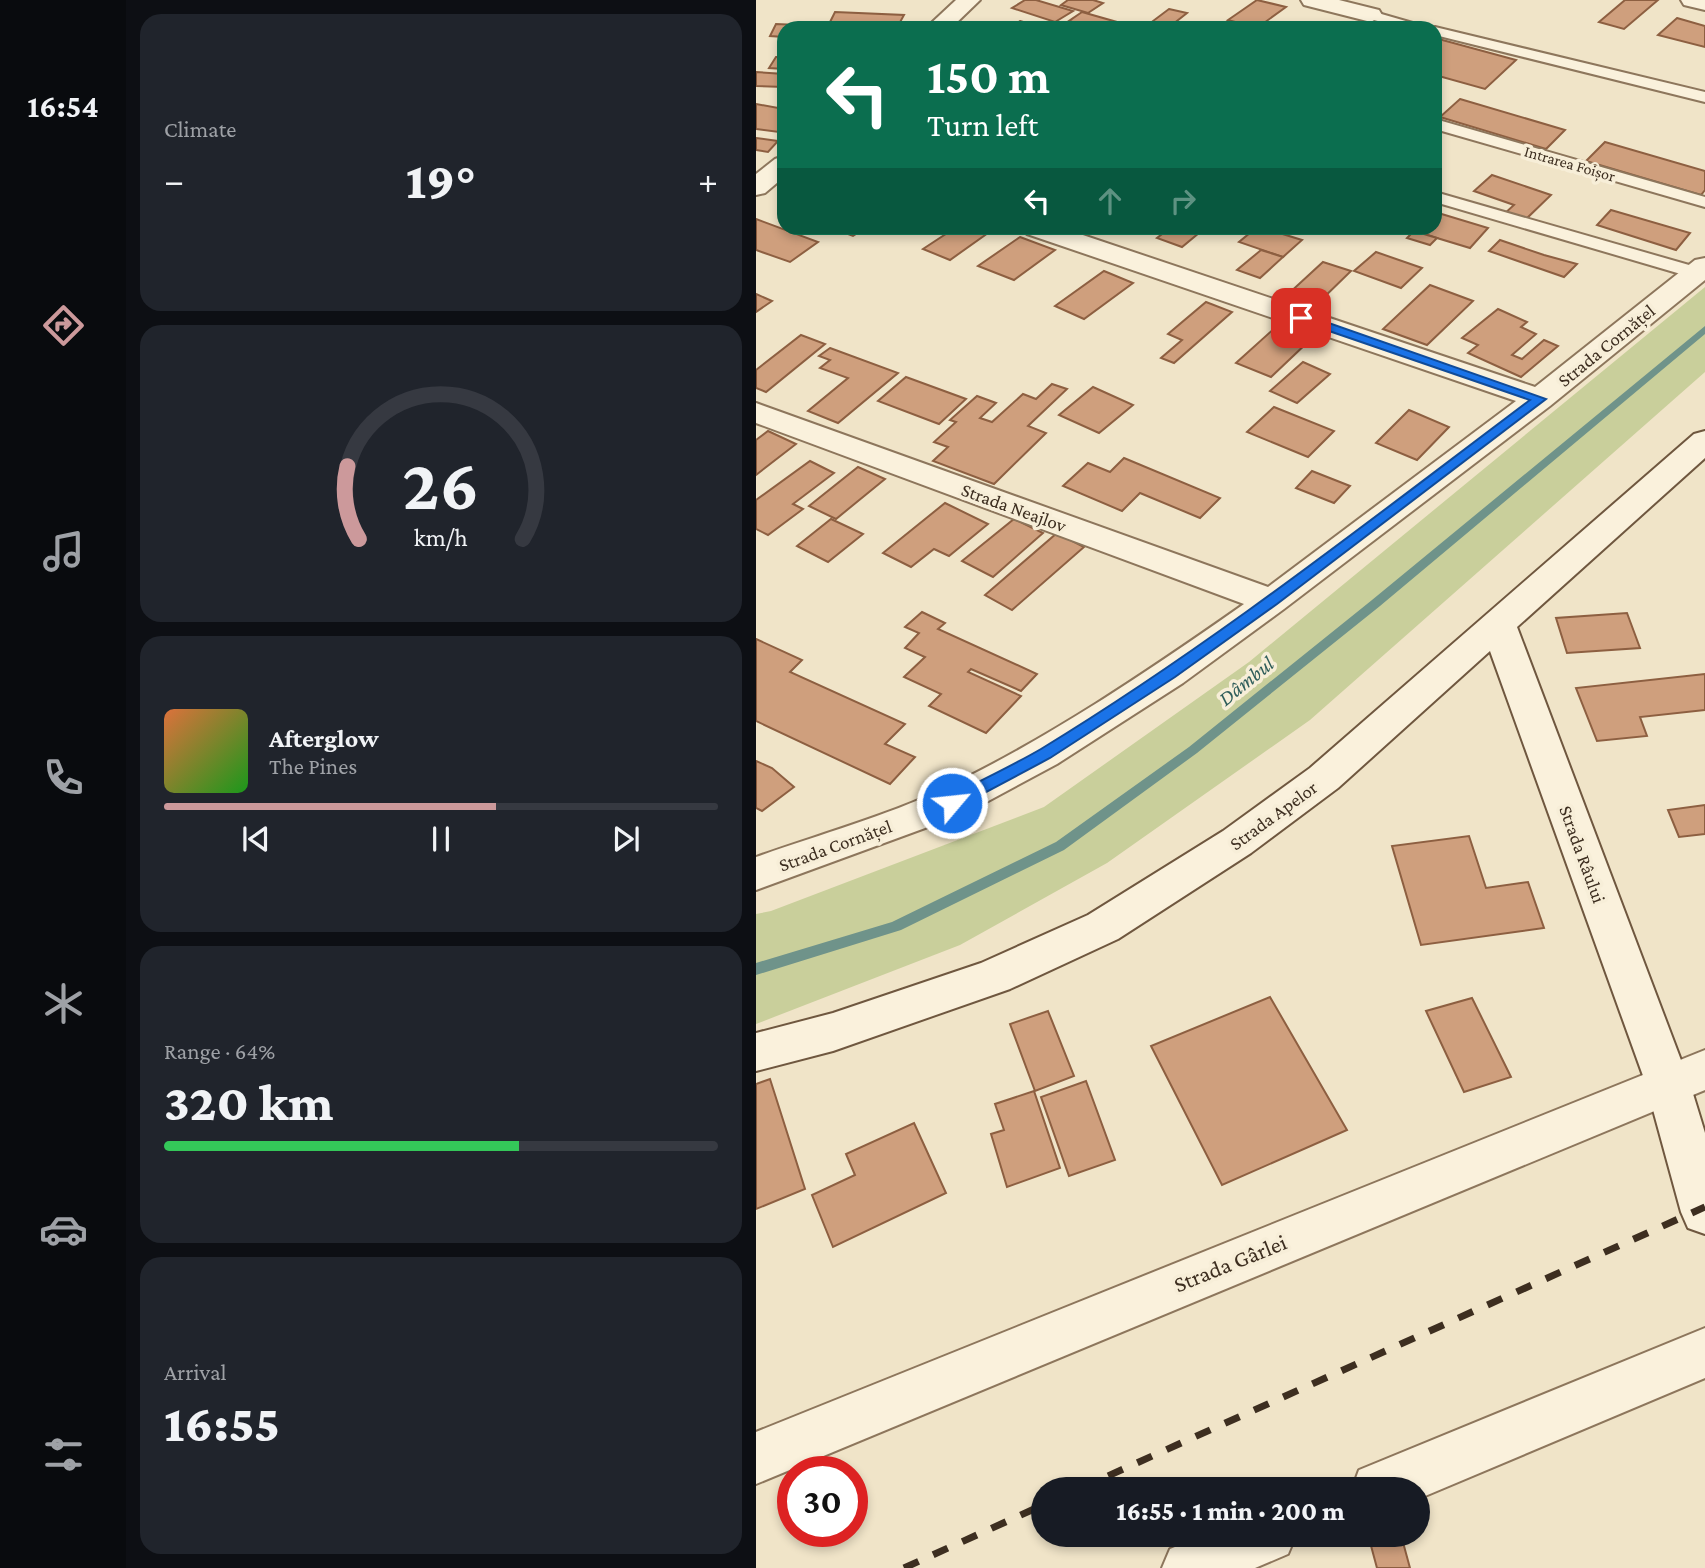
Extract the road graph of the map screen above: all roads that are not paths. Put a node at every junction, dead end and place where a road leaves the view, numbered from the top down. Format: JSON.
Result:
{"nodes":[{"id":1,"x":969,"y":0,"type":"edge"},
{"id":2,"x":1312,"y":0,"type":"edge"},
{"id":3,"x":1692,"y":0,"type":"edge"},
{"id":4,"x":1705,"y":3,"type":"edge"},
{"id":5,"x":1371,"y":15,"type":"joint"},
{"id":6,"x":946,"y":21,"type":"edge"},
{"id":7,"x":1395,"y":21,"type":"edge"},
{"id":8,"x":1442,"y":33,"type":"edge"},
{"id":9,"x":1705,"y":97,"type":"edge"},
{"id":10,"x":1442,"y":126,"type":"edge"},
{"id":11,"x":777,"y":170,"type":"edge"},
{"id":12,"x":756,"y":187,"type":"edge"},
{"id":13,"x":1442,"y":199,"type":"edge"},
{"id":14,"x":1705,"y":202,"type":"edge"},
{"id":15,"x":1058,"y":235,"type":"edge"},
{"id":16,"x":1701,"y":270,"type":"edge"},
{"id":17,"x":1539,"y":399,"type":"junction"},
{"id":18,"x":756,"y":412,"type":"edge"},
{"id":19,"x":1705,"y":441,"type":"edge"},
{"id":20,"x":1272,"y":601,"type":"junction"},
{"id":21,"x":1498,"y":624,"type":"junction"},
{"id":22,"x":756,"y":874,"type":"edge"},
{"id":23,"x":756,"y":1052,"type":"edge"},
{"id":24,"x":1686,"y":1077,"type":"edge"},
{"id":25,"x":1705,"y":1212,"type":"edge"},
{"id":26,"x":1705,"y":1353,"type":"edge"},
{"id":27,"x":756,"y":1458,"type":"edge"},
{"id":28,"x":1407,"y":1477,"type":"edge"},
{"id":29,"x":1240,"y":1547,"type":"edge"},
{"id":30,"x":1189,"y":1568,"type":"edge"}],
"edges":[{"from":1,"to":6,"type":"street"},
{"from":2,"to":5,"type":"street"},
{"from":3,"to":4,"type":"street"},
{"from":5,"to":7,"type":"lane"},
{"from":8,"to":9,"type":"lane"},
{"from":10,"to":14,"type":"lane","name":"Intrarea Foișor"},
{"from":11,"to":12,"type":"street"},
{"from":13,"to":16,"type":"lane"},
{"from":15,"to":17,"type":"street"},
{"from":16,"to":17,"type":"street","name":"Strada Cornățel"},
{"from":17,"to":20,"type":"street","name":"Strada Cornățel"},
{"from":18,"to":20,"type":"street","name":"Strada Neajlov"},
{"from":19,"to":21,"type":"street","name":"Strada Apelor"},
{"from":20,"to":22,"type":"street","name":"Strada Cornățel"},
{"from":21,"to":23,"type":"street","name":"Strada Apelor"},
{"from":21,"to":24,"type":"street","name":"Strada Râului"},
{"from":24,"to":25,"type":"street","name":"Strada Râului"},
{"from":24,"to":27,"type":"street","name":"Strada Gârlei"},
{"from":26,"to":28,"type":"street"},
{"from":29,"to":30,"type":"street"}]}
